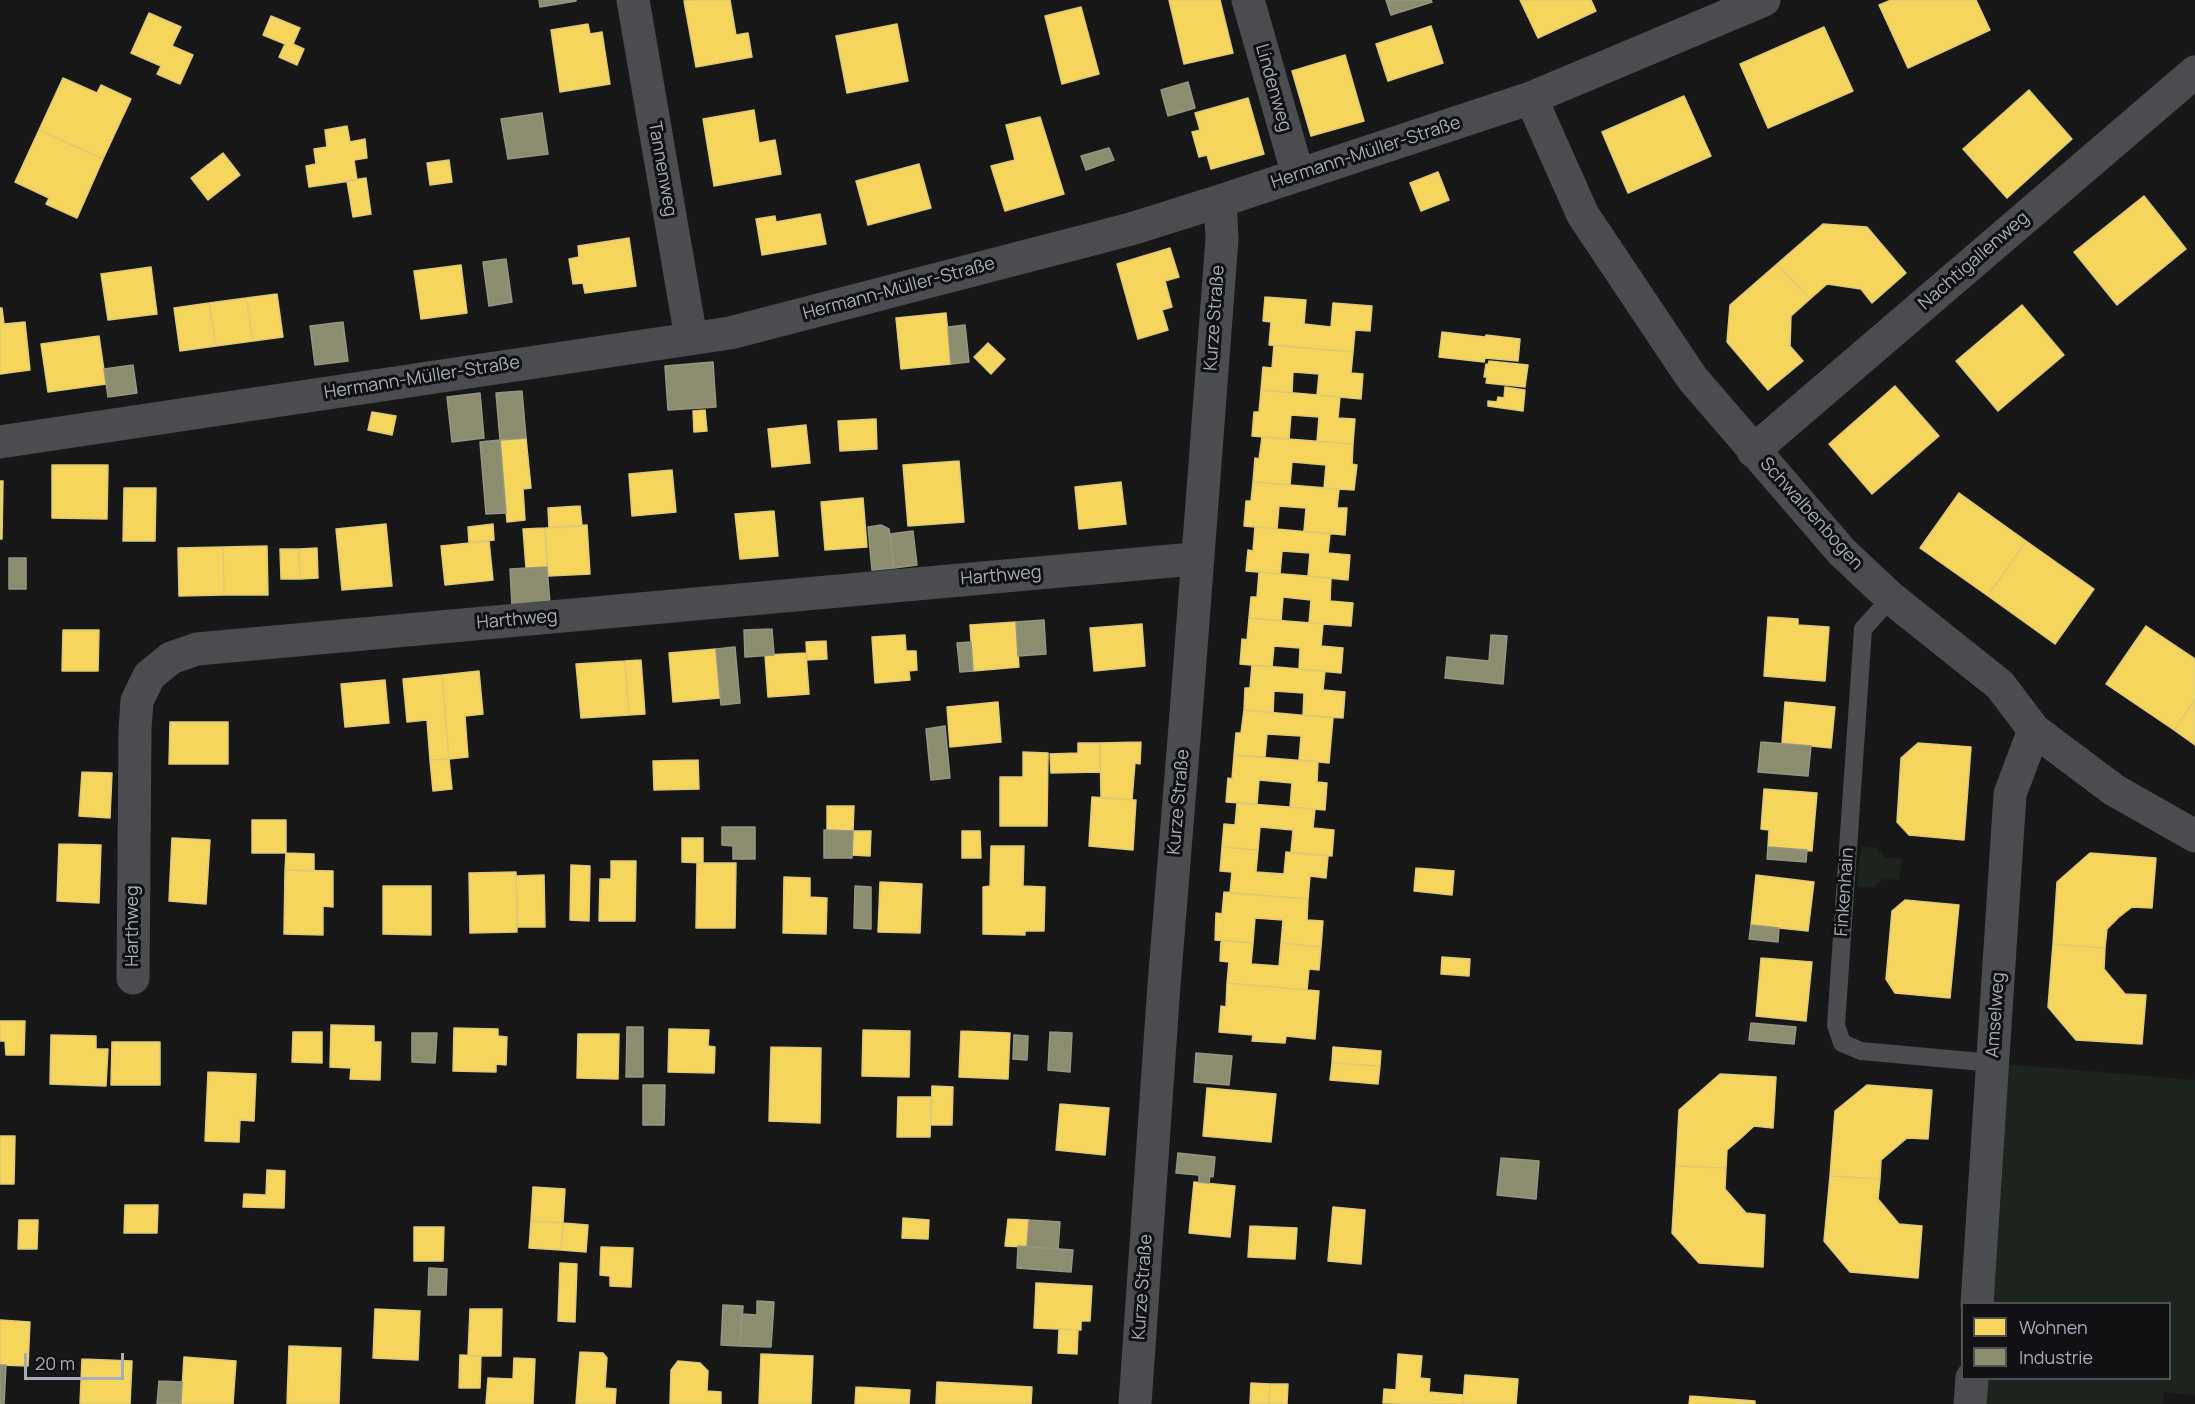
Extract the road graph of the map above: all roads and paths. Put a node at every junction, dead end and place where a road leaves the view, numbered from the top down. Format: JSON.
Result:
{"nodes":[{"id":1,"x":633,"y":0,"type":"edge"},
{"id":2,"x":1248,"y":0,"type":"edge"},
{"id":3,"x":1764,"y":0,"type":"edge"},
{"id":4,"x":2195,"y":72,"type":"edge"},
{"id":5,"x":1531,"y":98,"type":"junction"},
{"id":6,"x":1298,"y":175,"type":"junction"},
{"id":7,"x":1220,"y":201,"type":"junction"},
{"id":8,"x":691,"y":338,"type":"junction"},
{"id":9,"x":0,"y":442,"type":"edge"},
{"id":10,"x":1753,"y":451,"type":"junction"},
{"id":11,"x":1197,"y":562,"type":"junction"},
{"id":12,"x":1891,"y":598,"type":"junction"},
{"id":13,"x":2034,"y":730,"type":"junction"},
{"id":14,"x":2195,"y":836,"type":"edge"},
{"id":15,"x":133,"y":978,"type":"dead end"},
{"id":16,"x":1993,"y":1063,"type":"junction"},
{"id":17,"x":1977,"y":1302,"type":"edge"},
{"id":18,"x":1972,"y":1380,"type":"edge"},
{"id":19,"x":1135,"y":1404,"type":"edge"},
{"id":20,"x":1970,"y":1404,"type":"edge"}],
"edges":[{"from":1,"to":8,"type":"street","name":"Tannenweg"},
{"from":2,"to":6,"type":"street","name":"Lindenweg"},
{"from":3,"to":5,"type":"street","name":"Hermann-Müller-Straße"},
{"from":4,"to":10,"type":"street","name":"Nachtigallenweg"},
{"from":5,"to":6,"type":"street","name":"Hermann-Müller-Straße"},
{"from":5,"to":10,"type":"street","name":"Schwalbenbogen"},
{"from":6,"to":7,"type":"street","name":"Hermann-Müller-Straße"},
{"from":7,"to":8,"type":"street","name":"Hermann-Müller-Straße"},
{"from":7,"to":11,"type":"street","name":"Kurze Straße"},
{"from":8,"to":9,"type":"street","name":"Hermann-Müller-Straße"},
{"from":10,"to":12,"type":"street","name":"Schwalbenbogen"},
{"from":11,"to":15,"type":"street","name":"Harthweg"},
{"from":11,"to":19,"type":"street","name":"Kurze Straße"},
{"from":12,"to":13,"type":"street","name":"Schwalbenbogen"},
{"from":12,"to":16,"type":"lane","name":"Finkenhain"},
{"from":13,"to":14,"type":"street","name":"Schwalbenbogen"},
{"from":13,"to":16,"type":"street","name":"Amselweg"},
{"from":16,"to":17,"type":"street","name":"Amselweg"},
{"from":18,"to":20,"type":"street"}]}
